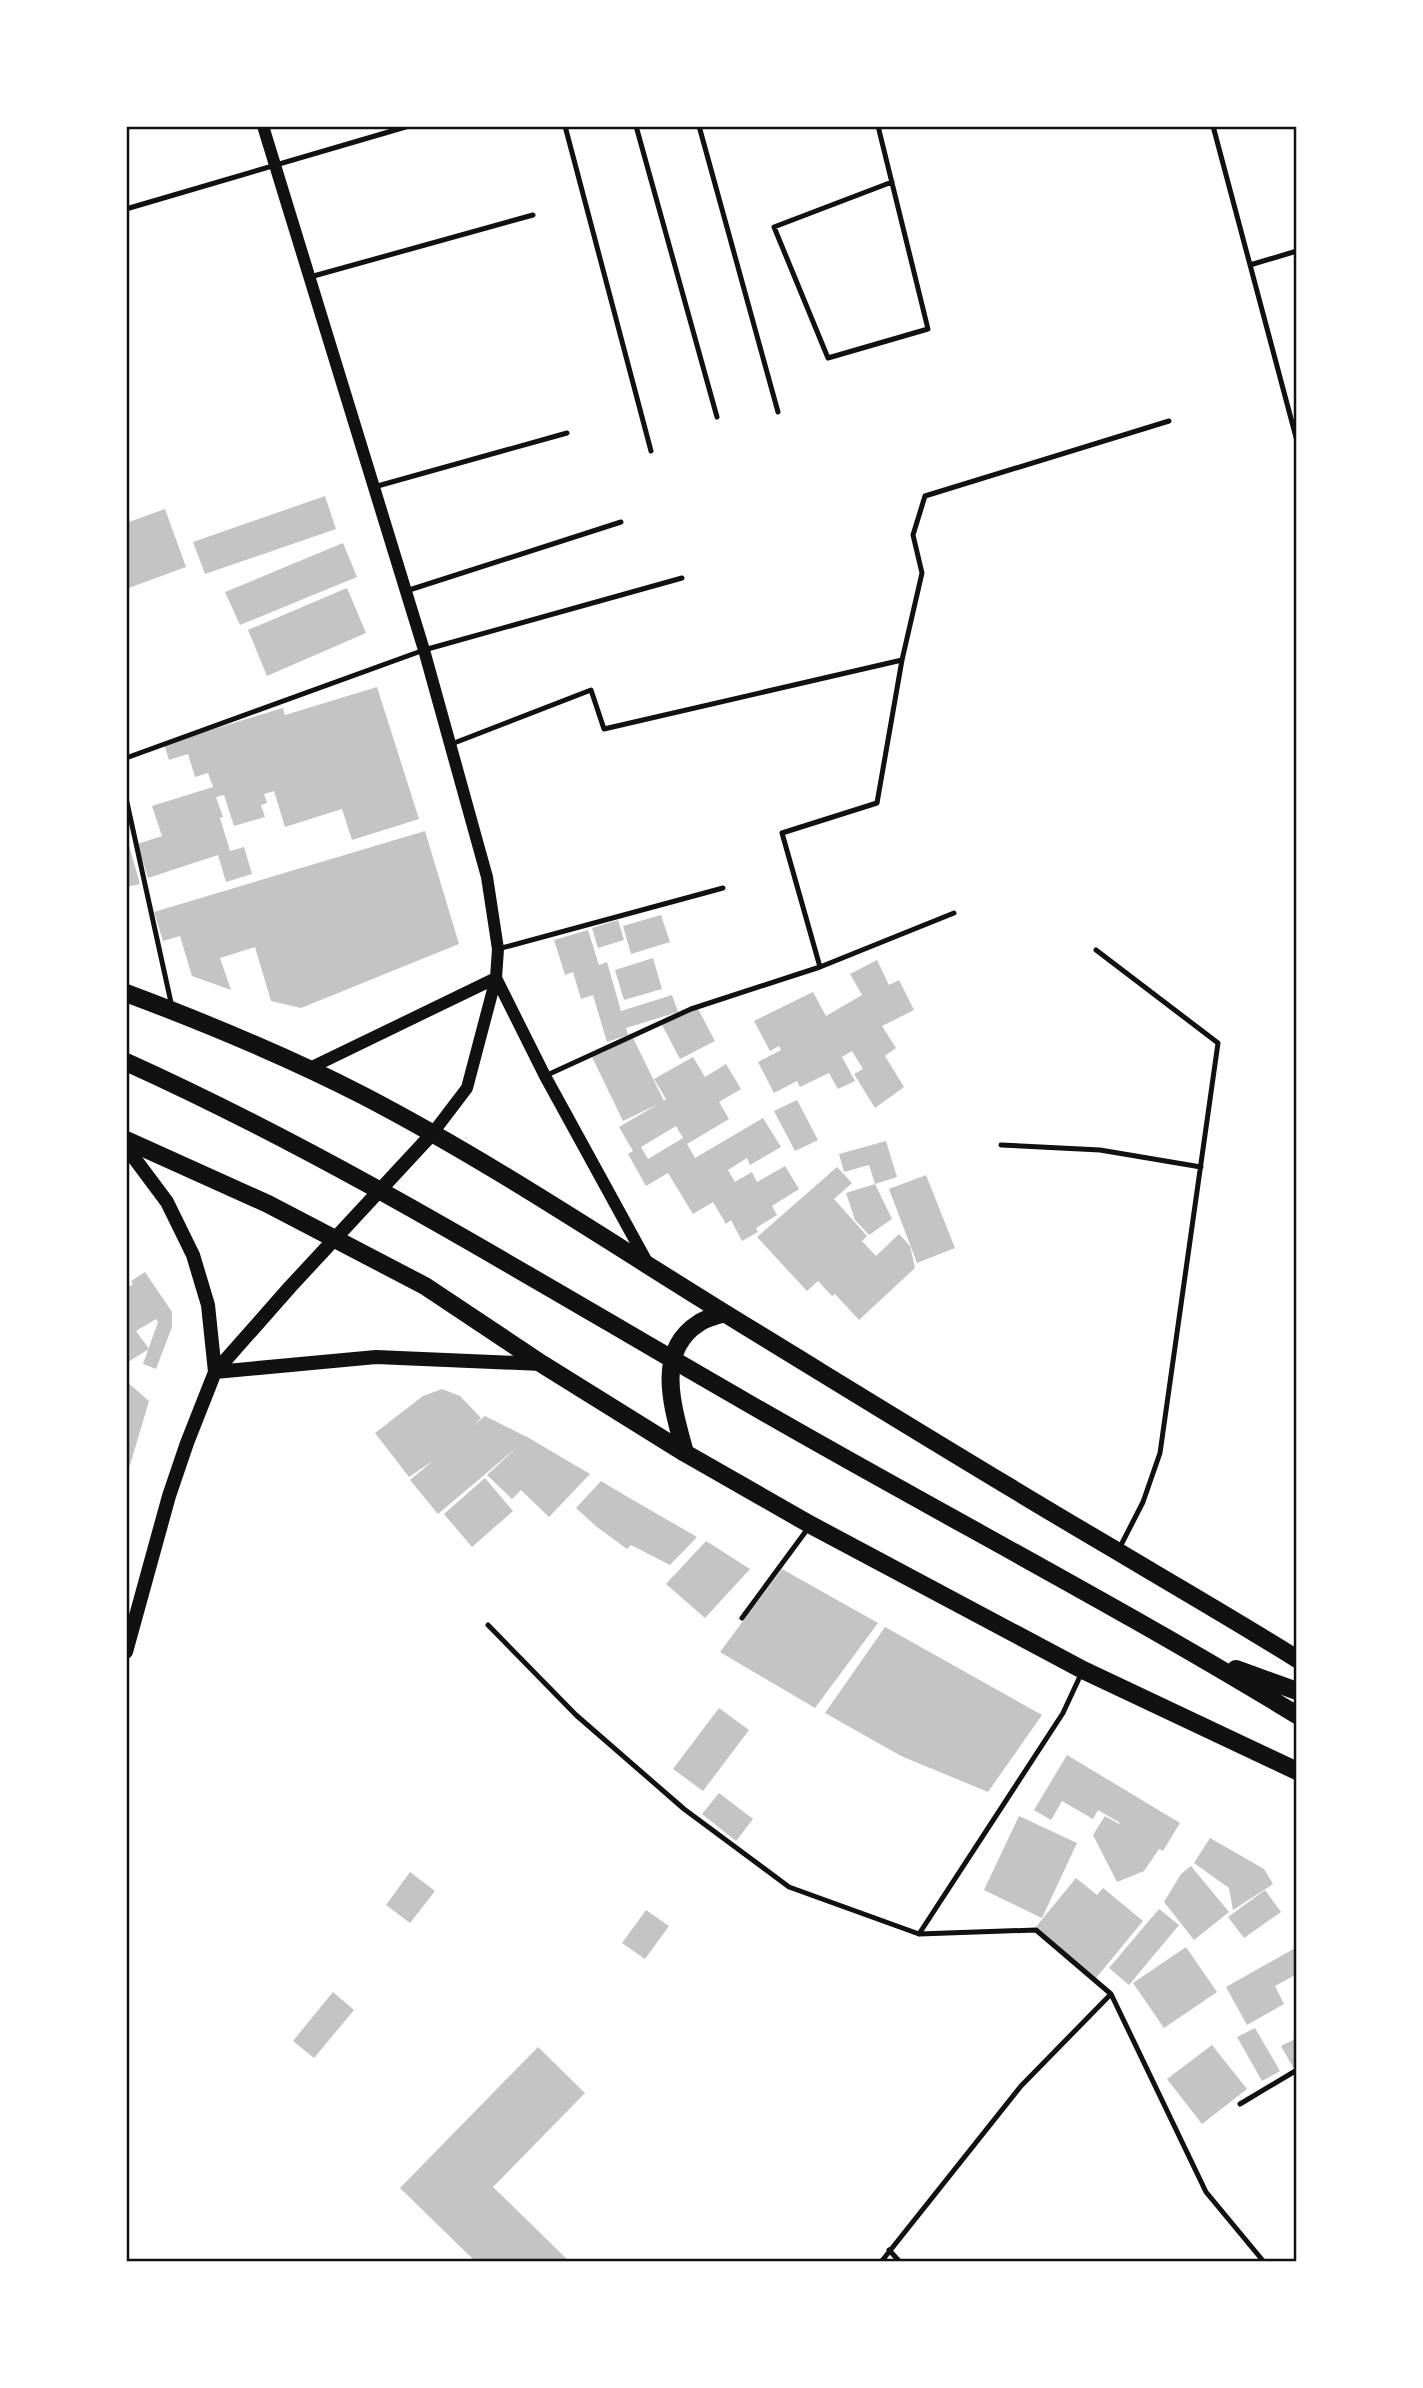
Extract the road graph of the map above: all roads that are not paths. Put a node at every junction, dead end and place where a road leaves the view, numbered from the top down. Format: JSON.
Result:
{"nodes":[{"id":1,"x":263,"y":126,"type":"edge"},
{"id":2,"x":408,"y":126,"type":"edge"},
{"id":3,"x":565,"y":126,"type":"edge"},
{"id":4,"x":636,"y":126,"type":"edge"},
{"id":5,"x":699,"y":126,"type":"edge"},
{"id":6,"x":878,"y":126,"type":"edge"},
{"id":7,"x":1213,"y":126,"type":"edge"},
{"id":8,"x":275,"y":166,"type":"junction"},
{"id":9,"x":892,"y":182,"type":"junction"},
{"id":10,"x":126,"y":209,"type":"edge"},
{"id":11,"x":533,"y":215,"type":"dead end"},
{"id":12,"x":1297,"y":251,"type":"edge"},
{"id":13,"x":1250,"y":265,"type":"junction"},
{"id":14,"x":310,"y":277,"type":"junction"},
{"id":15,"x":778,"y":412,"type":"dead end"},
{"id":16,"x":717,"y":417,"type":"dead end"},
{"id":17,"x":1169,"y":421,"type":"dead end"},
{"id":18,"x":1295,"y":421,"type":"edge"},
{"id":19,"x":567,"y":433,"type":"dead end"},
{"id":20,"x":1297,"y":441,"type":"edge"},
{"id":21,"x":651,"y":451,"type":"dead end"},
{"id":22,"x":374,"y":487,"type":"junction"},
{"id":23,"x":621,"y":522,"type":"dead end"},
{"id":24,"x":682,"y":578,"type":"dead end"},
{"id":25,"x":405,"y":591,"type":"junction"},
{"id":26,"x":424,"y":650,"type":"junction"},
{"id":27,"x":902,"y":660,"type":"junction"},
{"id":28,"x":449,"y":745,"type":"junction"},
{"id":29,"x":126,"y":758,"type":"edge"},
{"id":30,"x":126,"y":798,"type":"edge"},
{"id":31,"x":723,"y":888,"type":"dead end"},
{"id":32,"x":954,"y":913,"type":"dead end"},
{"id":33,"x":498,"y":950,"type":"junction"},
{"id":34,"x":1096,"y":950,"type":"dead end"},
{"id":35,"x":820,"y":967,"type":"junction"},
{"id":36,"x":496,"y":978,"type":"junction"},
{"id":37,"x":126,"y":993,"type":"edge"},
{"id":38,"x":173,"y":1010,"type":"junction"},
{"id":39,"x":126,"y":1062,"type":"edge"},
{"id":40,"x":308,"y":1069,"type":"junction"},
{"id":41,"x":545,"y":1076,"type":"junction"},
{"id":42,"x":432,"y":1135,"type":"junction"},
{"id":43,"x":126,"y":1140,"type":"edge"},
{"id":44,"x":1001,"y":1145,"type":"dead end"},
{"id":45,"x":126,"y":1147,"type":"edge"},
{"id":46,"x":1200,"y":1167,"type":"junction"},
{"id":47,"x":337,"y":1239,"type":"junction"},
{"id":48,"x":648,"y":1266,"type":"junction"},
{"id":49,"x":724,"y":1313,"type":"junction"},
{"id":50,"x":542,"y":1364,"type":"junction"},
{"id":51,"x":215,"y":1372,"type":"junction"},
{"id":52,"x":685,"y":1453,"type":"junction"},
{"id":53,"x":811,"y":1525,"type":"junction"},
{"id":54,"x":1118,"y":1552,"type":"junction"},
{"id":55,"x":742,"y":1618,"type":"dead end"},
{"id":56,"x":488,"y":1625,"type":"dead end"},
{"id":57,"x":126,"y":1652,"type":"edge"},
{"id":58,"x":1200,"y":1656,"type":"junction"},
{"id":59,"x":1297,"y":1660,"type":"edge"},
{"id":60,"x":1083,"y":1670,"type":"junction"},
{"id":61,"x":1297,"y":1691,"type":"edge"},
{"id":62,"x":1297,"y":1715,"type":"edge"},
{"id":63,"x":1297,"y":1771,"type":"edge"},
{"id":64,"x":919,"y":1934,"type":"junction"},
{"id":65,"x":1111,"y":1994,"type":"junction"},
{"id":66,"x":1297,"y":2070,"type":"edge"},
{"id":67,"x":1240,"y":2105,"type":"dead end"},
{"id":68,"x":889,"y":2250,"type":"junction"},
{"id":69,"x":881,"y":2262,"type":"edge"},
{"id":70,"x":900,"y":2262,"type":"edge"},
{"id":71,"x":1264,"y":2262,"type":"edge"}],
"edges":[{"from":1,"to":8,"type":"street"},
{"from":2,"to":8,"type":"lane"},
{"from":3,"to":21,"type":"lane"},
{"from":4,"to":16,"type":"lane"},
{"from":5,"to":15,"type":"lane"},
{"from":6,"to":9,"type":"lane"},
{"from":7,"to":13,"type":"lane"},
{"from":8,"to":10,"type":"lane"},
{"from":8,"to":14,"type":"street"},
{"from":9,"to":9,"type":"lane"},
{"from":11,"to":14,"type":"lane"},
{"from":12,"to":13,"type":"lane"},
{"from":13,"to":18,"type":"lane"},
{"from":14,"to":22,"type":"street"},
{"from":17,"to":27,"type":"lane"},
{"from":18,"to":20,"type":"lane"},
{"from":19,"to":22,"type":"lane"},
{"from":22,"to":25,"type":"street"},
{"from":23,"to":25,"type":"lane"},
{"from":24,"to":26,"type":"lane"},
{"from":25,"to":26,"type":"street"},
{"from":26,"to":28,"type":"street"},
{"from":26,"to":29,"type":"lane"},
{"from":27,"to":28,"type":"lane"},
{"from":27,"to":35,"type":"lane"},
{"from":28,"to":33,"type":"street"},
{"from":30,"to":38,"type":"lane"},
{"from":31,"to":33,"type":"lane"},
{"from":32,"to":35,"type":"lane"},
{"from":33,"to":36,"type":"street"},
{"from":34,"to":46,"type":"lane"},
{"from":35,"to":41,"type":"lane"},
{"from":36,"to":40,"type":"street"},
{"from":36,"to":41,"type":"street"},
{"from":36,"to":42,"type":"street"},
{"from":37,"to":38,"type":"main road"},
{"from":38,"to":40,"type":"main road"},
{"from":39,"to":58,"type":"main road"},
{"from":40,"to":42,"type":"main road"},
{"from":41,"to":48,"type":"street"},
{"from":42,"to":47,"type":"main road"},
{"from":42,"to":48,"type":"main road"},
{"from":43,"to":47,"type":"main road"},
{"from":44,"to":46,"type":"lane"},
{"from":45,"to":51,"type":"main road"},
{"from":46,"to":54,"type":"lane"},
{"from":47,"to":50,"type":"main road"},
{"from":47,"to":51,"type":"main road"},
{"from":48,"to":49,"type":"main road"},
{"from":49,"to":52,"type":"main road"},
{"from":49,"to":54,"type":"main road"},
{"from":50,"to":51,"type":"main road"},
{"from":50,"to":52,"type":"main road"},
{"from":51,"to":57,"type":"main road"},
{"from":52,"to":53,"type":"main road"},
{"from":53,"to":55,"type":"lane"},
{"from":53,"to":60,"type":"main road"},
{"from":54,"to":59,"type":"main road"},
{"from":56,"to":64,"type":"lane"},
{"from":58,"to":61,"type":"main road"},
{"from":58,"to":62,"type":"main road"},
{"from":60,"to":63,"type":"main road"},
{"from":60,"to":64,"type":"lane"},
{"from":64,"to":65,"type":"lane"},
{"from":65,"to":68,"type":"lane"},
{"from":65,"to":71,"type":"lane"},
{"from":66,"to":67,"type":"lane"},
{"from":68,"to":69,"type":"lane"},
{"from":68,"to":70,"type":"lane"}]}
